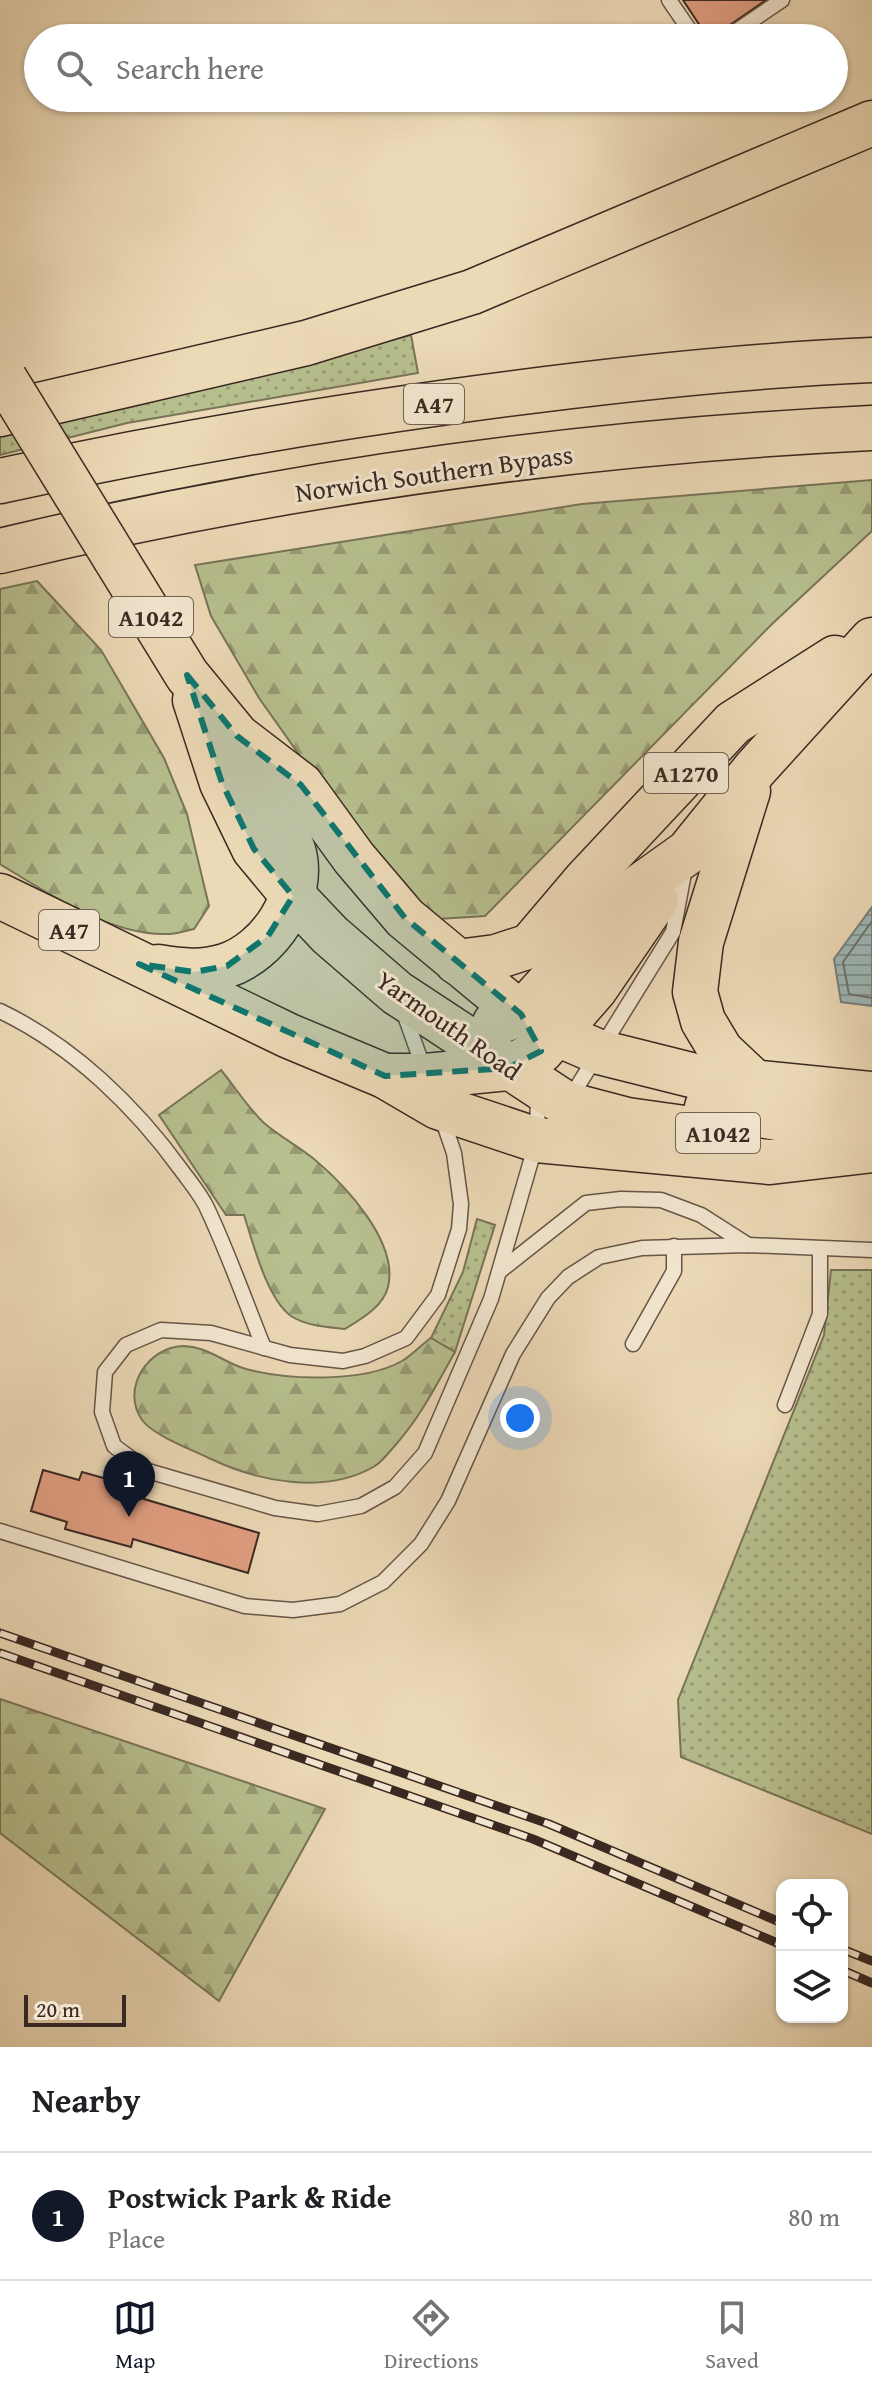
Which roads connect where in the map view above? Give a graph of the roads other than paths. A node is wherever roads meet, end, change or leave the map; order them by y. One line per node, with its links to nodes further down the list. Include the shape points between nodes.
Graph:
1 (669, 0): 3 (lane)
2 (782, 0): 4 (lane)
3 (685, 24)
4 (747, 24)
5 (872, 93): 6 (highway)
6 (848, 106)
7 (836, 112): 9 (highway)
8 (872, 123): 9 (highway)
9 (620, 230): 12 (highway, via 472,292 306,343)
10 (872, 360): 14 (highway, A47, via 508,393 269,428)
11 (0, 371): 17 (highway, Yarmouth Road / A1042, bridge)
12 (0, 414)
13 (872, 428): 15 (highway, Norwich Southern Bypass, via 760,433 493,462 252,498)
14 (0, 481)
15 (0, 551)
16 (872, 638): 19 (highway, A1270); 23 (highway, A1270, via 733,723)
17 (187, 675): 18 (highway, Yarmouth Road / A1042); 22 (highway, Yarmouth Road / A1042, via 222,783 254,849)
18 (237, 736): 22 (highway, via 293,850); 25 (highway, Yarmouth Road / A1042, via 301,785 389,901)
19 (755, 769): 20 (highway, A1270); 29 (highway, via 701,942 695,992 703,1021 721,1051)
20 (688, 852): 28 (highway, via 628,895); 28 (lane, via 673,932)
21 (0, 896): 24 (highway, A47)
22 (293, 896): 24 (highway, via 268,936 227,966 194,972); 26 (highway, Yarmouth Road / A1042)
23 (530, 946): 25 (highway); 28 (highway)
24 (139, 964): 30 (highway, via 289,1036)
25 (469, 972): 28 (highway, Yarmouth Road / A1042)
26 (397, 993): 28 (highway, Yarmouth Road / A1042, via 445,1024); 30 (lane)
27 (0, 1011): 40 (lane, via 62,1048 151,1129 205,1204)
28 (539, 1054): 29 (highway, Yarmouth Road / A1042); 30 (highway); 32 (lane); 32 (lane); 33 (highway, Yarmouth Road / A1042, via 627,1120 762,1140)
29 (757, 1085): 31 (highway, Yarmouth Road / A1042)
30 (416, 1086): 32 (highway); 40 (lane, via 454,1153 461,1204 459,1229 438,1295 406,1338 365,1356 313,1360)
31 (872, 1094)
32 (537, 1140): 33 (highway, via 770,1162); 38 (lane)
33 (872, 1144)
34 (748, 1245): 35 (lane); 36 (lane); 38 (lane, via 701,1215 661,1200 621,1199 586,1203)
35 (674, 1246): 39 (lane, via 674,1271); 42 (lane, via 599,1257 548,1298 513,1354 448,1501 421,1544 383,1582 340,1604 293,1610 245,1606)
36 (820, 1249): 37 (lane); 41 (lane, via 820,1314)
37 (872, 1250)
38 (500, 1271): 40 (lane, via 425,1453 395,1487 361,1506 318,1514 275,1508 148,1471 114,1446 102,1412 105,1372 126,1345 161,1330 211,1333)
39 (633, 1344)
40 (264, 1348)
41 (785, 1405)
42 (0, 1531)

